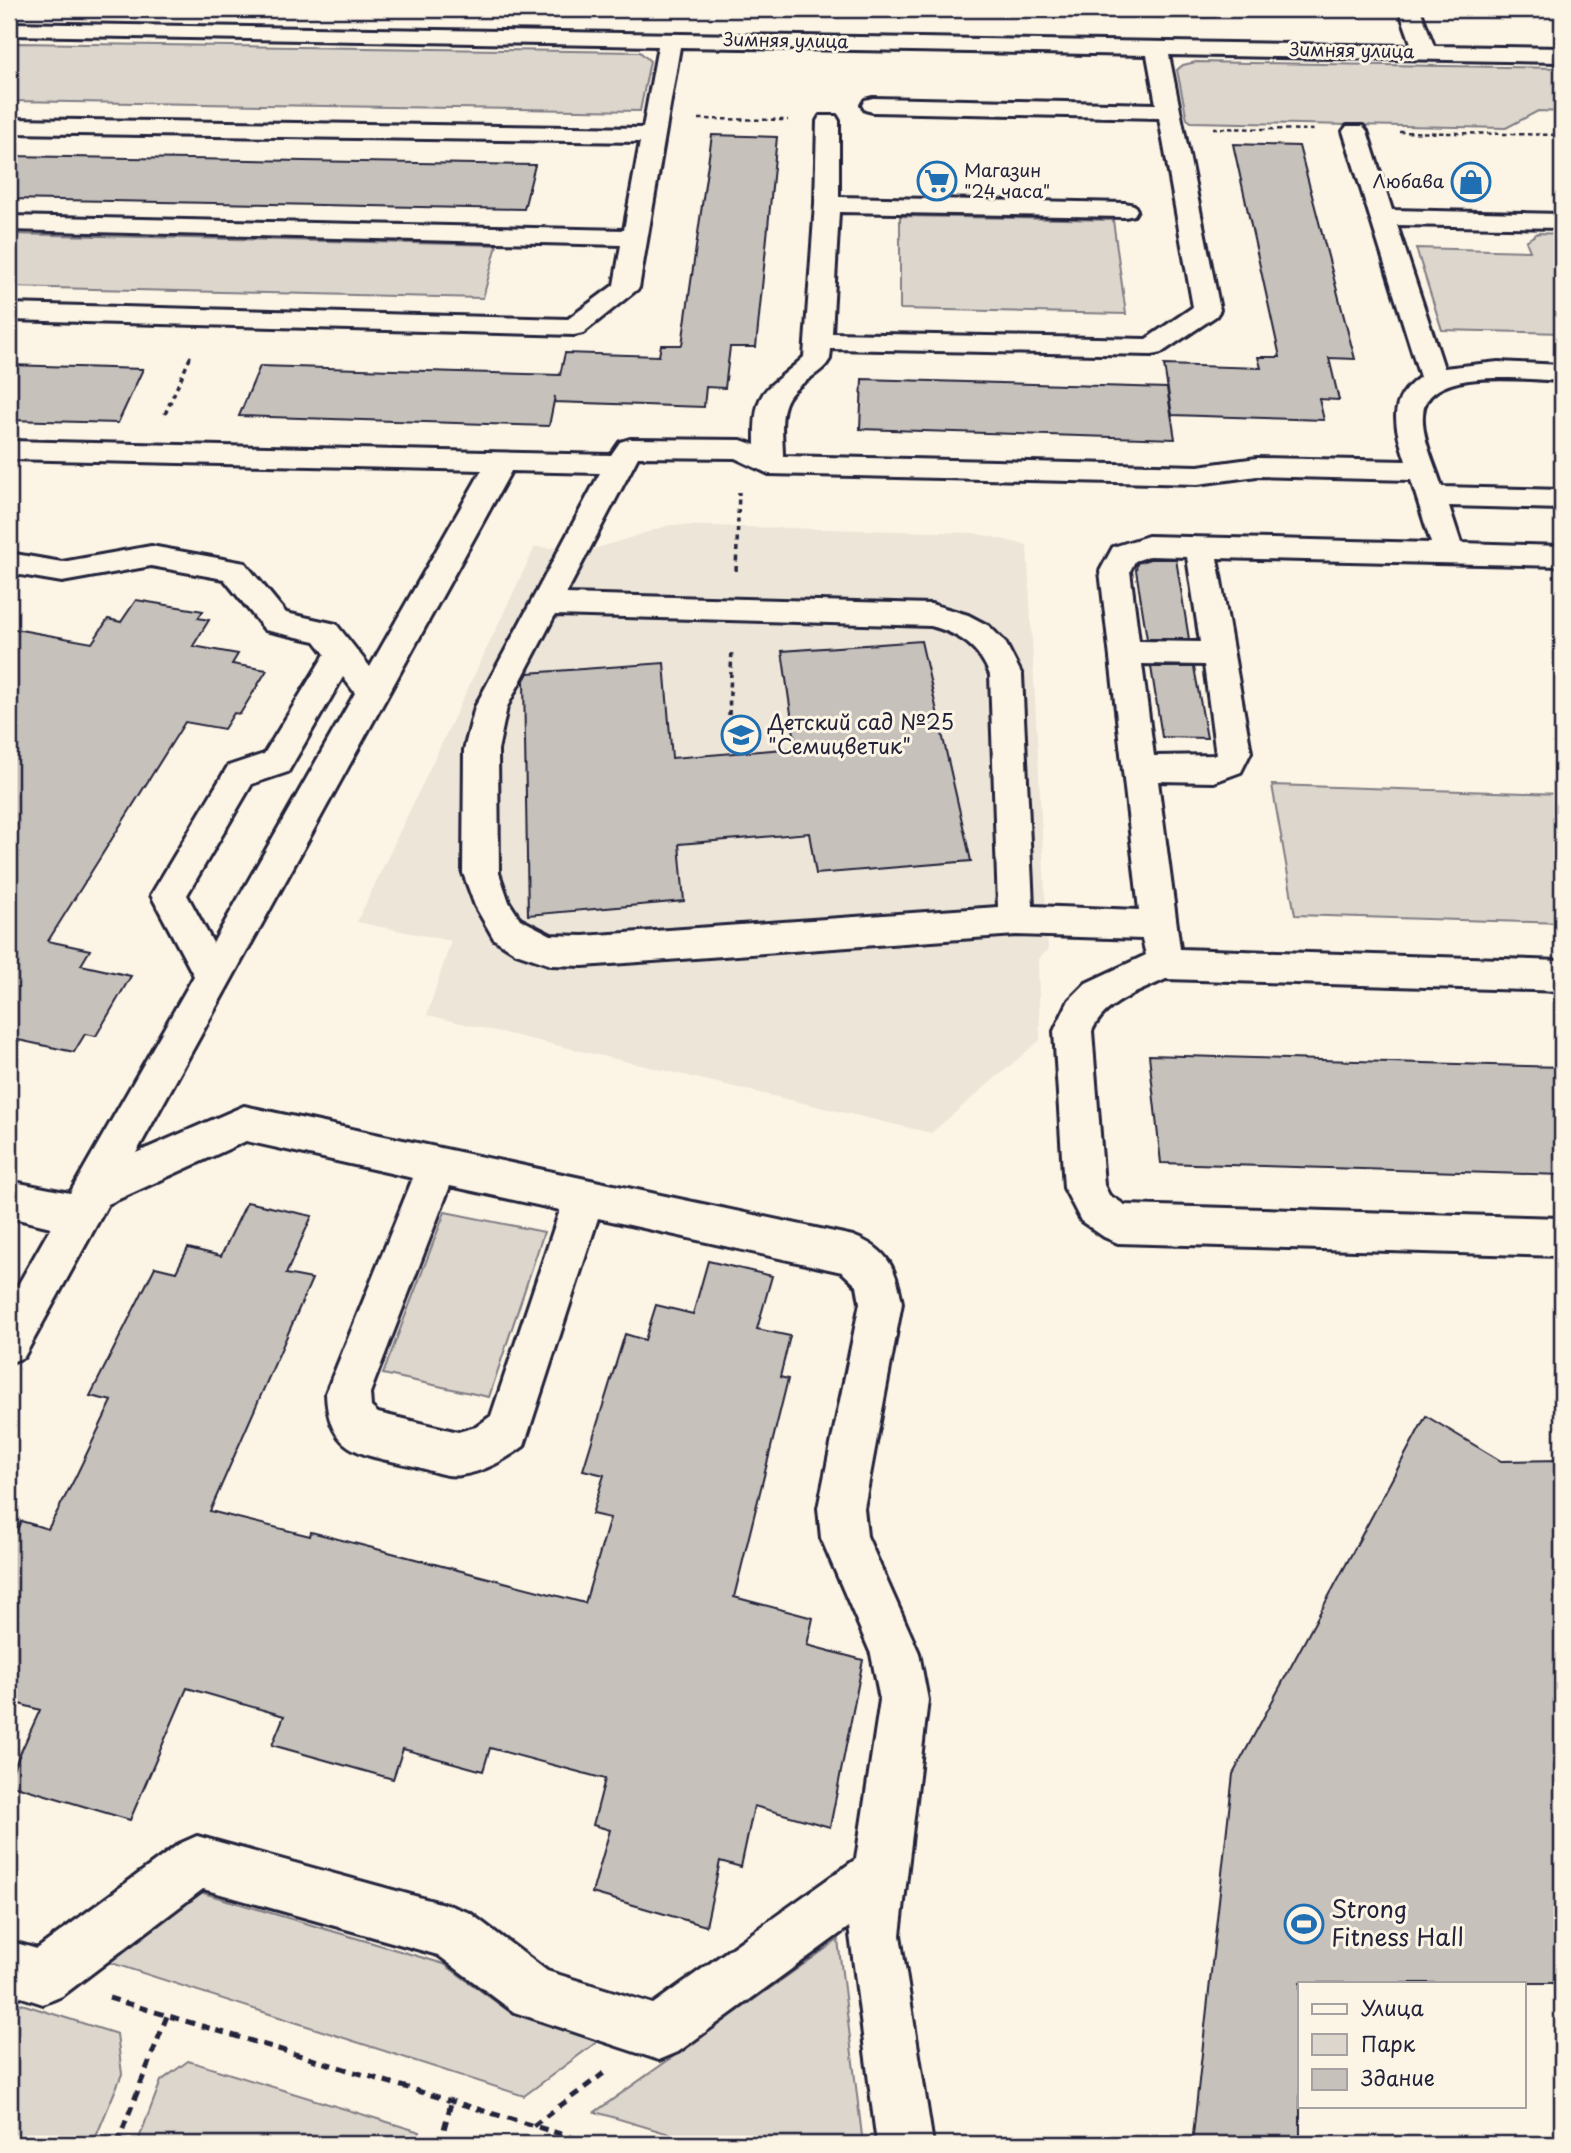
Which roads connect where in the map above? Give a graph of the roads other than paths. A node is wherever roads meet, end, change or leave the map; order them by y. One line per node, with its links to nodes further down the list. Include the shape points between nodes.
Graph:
1 (170, 9): 4 (street)
2 (1410, 9): 7 (street)
3 (9, 29): 4 (street, Зимняя улица)
4 (159, 31): 5 (street, Зимняя улица)
5 (670, 39): 6 (street, Зимняя улица); 14 (street)
6 (1157, 48): 7 (street, Зимняя улица); 10 (street)
7 (1425, 52): 8 (street, Зимняя улица)
8 (1562, 55)
9 (873, 105): 10 (street)
10 (1169, 111): 22 (street, via 1206,310 1152,347)
11 (828, 121): 15 (street)
12 (9, 126): 14 (street)
13 (1355, 131): 17 (street)
14 (655, 135): 20 (street)
15 (827, 204): 16 (street); 22 (street)
16 (1125, 210)
17 (1381, 218): 18 (street); 24 (street)
18 (1562, 222)
19 (9, 223): 20 (street)
20 (635, 237): 21 (street, via 626,288 574,327)
21 (9, 312)
22 (820, 341): 28 (street, via 817,359 807,372 780,388 771,404)
23 (1562, 373): 24 (street, via 1476,371)
24 (1434, 379): 29 (street, via 1414,394 1409,411)
25 (9, 450): 26 (street)
26 (500, 462): 27 (street); 37 (street)
27 (619, 464): 28 (street, via 630,448 644,448 741,449); 35 (street)
28 (769, 465): 29 (street, via 1198,475 1257,467)
29 (1427, 484): 30 (street); 32 (street)
30 (1562, 499)
31 (1199, 547): 32 (street); 38 (street, via 1148,546 1124,554 1115,571); 39 (street)
32 (1449, 554): 33 (street)
33 (1562, 556)
34 (9, 563): 36 (street, via 62,572 151,556 234,570 276,622)
35 (545, 604): 42 (street, via 931,615 972,628 989,642 1006,675); 42 (street, via 491,707 481,750 481,873 507,929 528,943 551,950 583,951)
36 (333, 642): 37 (street); 40 (street); 46 (street, via 276,763 240,775 169,895)
37 (398, 645): 40 (street)
38 (1125, 652): 39 (street); 41 (street)
39 (1217, 654): 41 (street, via 1234,752 1229,764 1214,769)
40 (372, 692): 46 (street)
41 (1139, 768): 43 (street)
42 (1016, 920): 43 (street)
43 (1159, 925): 44 (street)
44 (1163, 964): 45 (street); 51 (street, via 1099,994 1082,1011 1073,1031 1084,1188 1095,1208 1118,1224)
45 (1562, 976)
46 (213, 977): 50 (street)
47 (438, 1165): 48 (street); 48 (street, via 348,1394 349,1417 367,1433 458,1454 487,1446 508,1430); 50 (street, via 244,1123)
48 (585, 1197): 53 (street, via 853,1255 877,1277 881,1303 841,1508 844,1538 895,1653 904,1700)
49 (9, 1199): 50 (street)
50 (87, 1202): 52 (street)
51 (1562, 1237)
52 (9, 1342)
53 (880, 1873): 54 (street, via 659,2033 533,1993 452,1932 197,1862 43,1977); 55 (street, via 874,1935)
54 (9, 1967)
55 (905, 2144)

